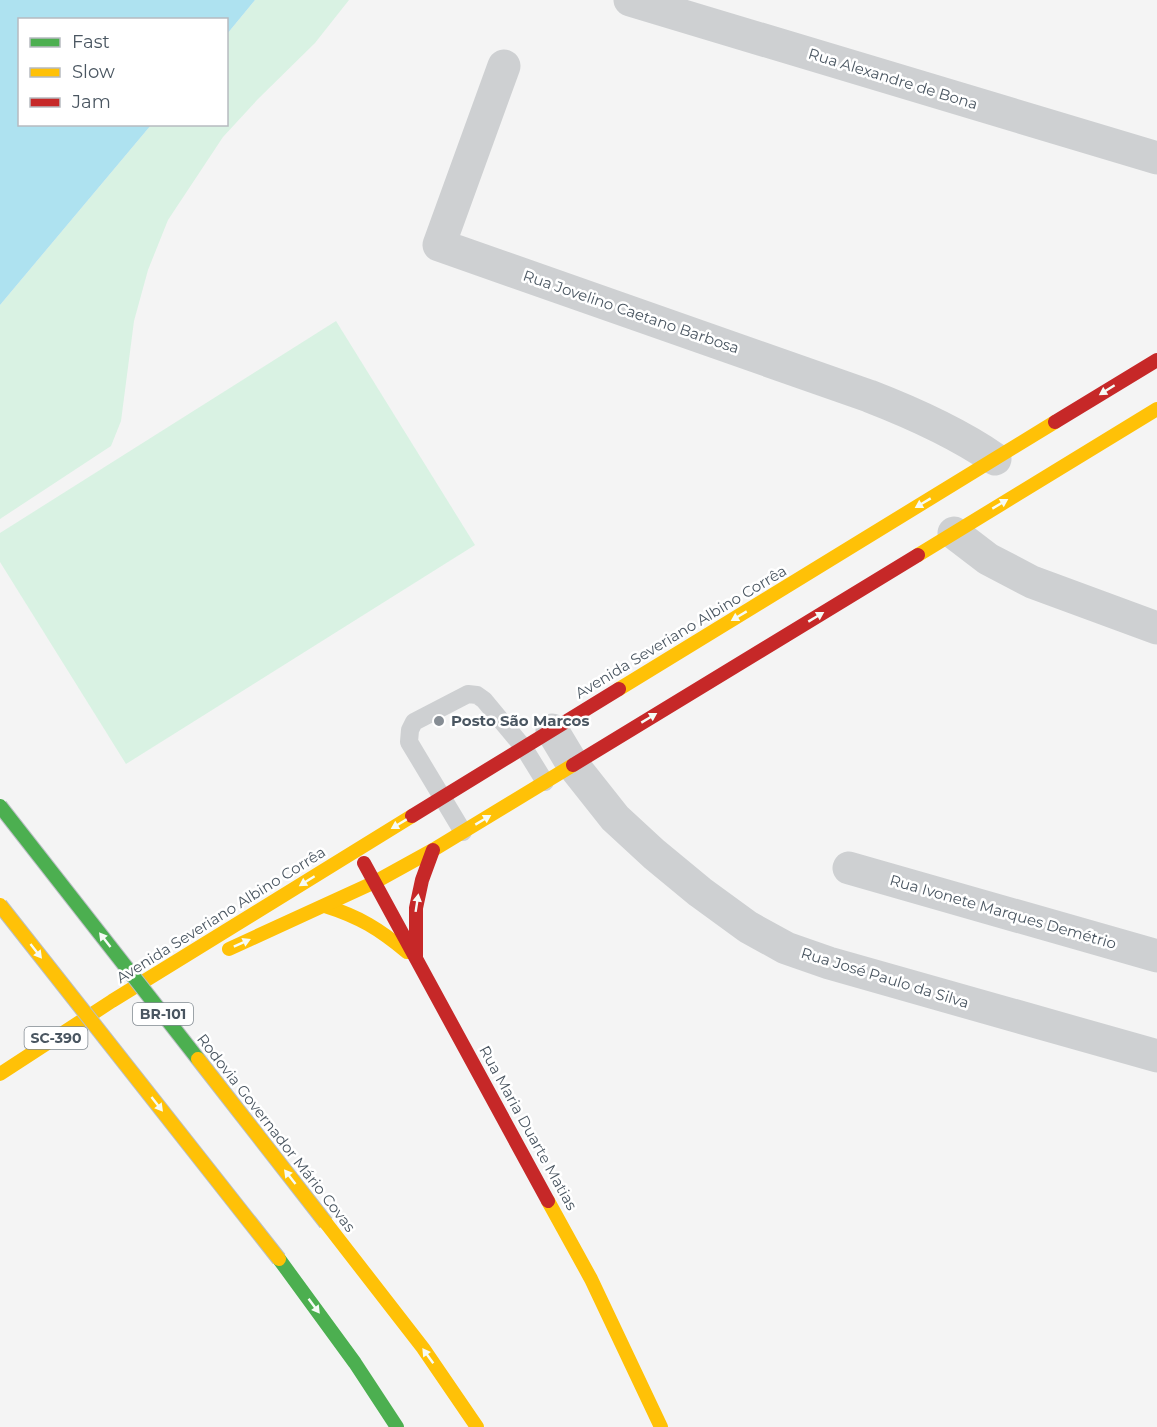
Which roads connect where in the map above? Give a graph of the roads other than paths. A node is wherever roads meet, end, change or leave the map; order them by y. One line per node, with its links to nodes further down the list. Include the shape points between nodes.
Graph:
1 (630, 0): 3 (street, Rua Alexandre de Bona)
2 (504, 66): 6 (street, Rua Jovelino Caetano Barbosa, via 439,245 908,411 977,447)
3 (1157, 158)
4 (1157, 360): 6 (main road, Avenida Severiano Albino Corrêa, one-way to 6)
5 (1157, 409): 7 (main road, Avenida Severiano Albino Corrêa, one-way to 5)
6 (988, 473): 9 (main road, Avenida Severiano Albino Corrêa, one-way to 9)
7 (962, 519): 8 (street, via 988,559 1032,582); 11 (main road, Avenida Severiano Albino Corrêa, one-way to 7)
8 (1157, 628)
9 (552, 730): 10 (main road, Avenida Severiano Albino Corrêa); 11 (street, Rua José Paulo da Silva)
10 (525, 748): 12 (lane); 13 (main road, Avenida Severiano Albino Corrêa); 13 (lane, via 477,695 468,694 414,722 409,742)
11 (573, 765): 12 (main road, Avenida Severiano Albino Corrêa); 25 (street, Rua José Paulo da Silva, via 615,818 654,854 748,927 786,948)
12 (545, 782): 15 (main road, Avenida Severiano Albino Corrêa, one-way to 12)
13 (441, 798): 15 (lane); 16 (main road, Avenida Severiano Albino Corrêa, one-way to 16)
14 (0, 806): 28 (main road, Rodovia Governador Mário Covas / BR-101, one-way to 14, bridge, via 420,1345)
15 (463, 832): 17 (main road, Avenida Severiano Albino Corrêa)
16 (356, 850): 19 (main road, Rua Maria Duarte Matias); 24 (main road, Avenida Severiano Albino Corrêa, one-way to 24)
17 (433, 850): 19 (main road, Avenida Severiano Albino Corrêa); 23 (main road, one-way to 17, via 416,908)
18 (849, 868): 22 (street, Rua Ivonete Marques Demétrio)
19 (375, 882): 21 (main road, Avenida Severiano Albino Corrêa); 23 (main road, Rua Maria Duarte Matias)
20 (0, 905): 27 (main road, one-way to 27, bridge, via 279,1259)
21 (325, 906): 23 (main road, via 378,928); 24 (main road, Avenida Severiano Albino Corrêa, one-way to 21)
22 (1157, 956)
23 (416, 959): 29 (main road, Rua Maria Duarte Matias, via 591,1279)
24 (112, 1001): 26 (main road, SC-390)
25 (1157, 1056)
26 (0, 1074)
27 (397, 1427)
28 (477, 1427)
29 (661, 1427)

